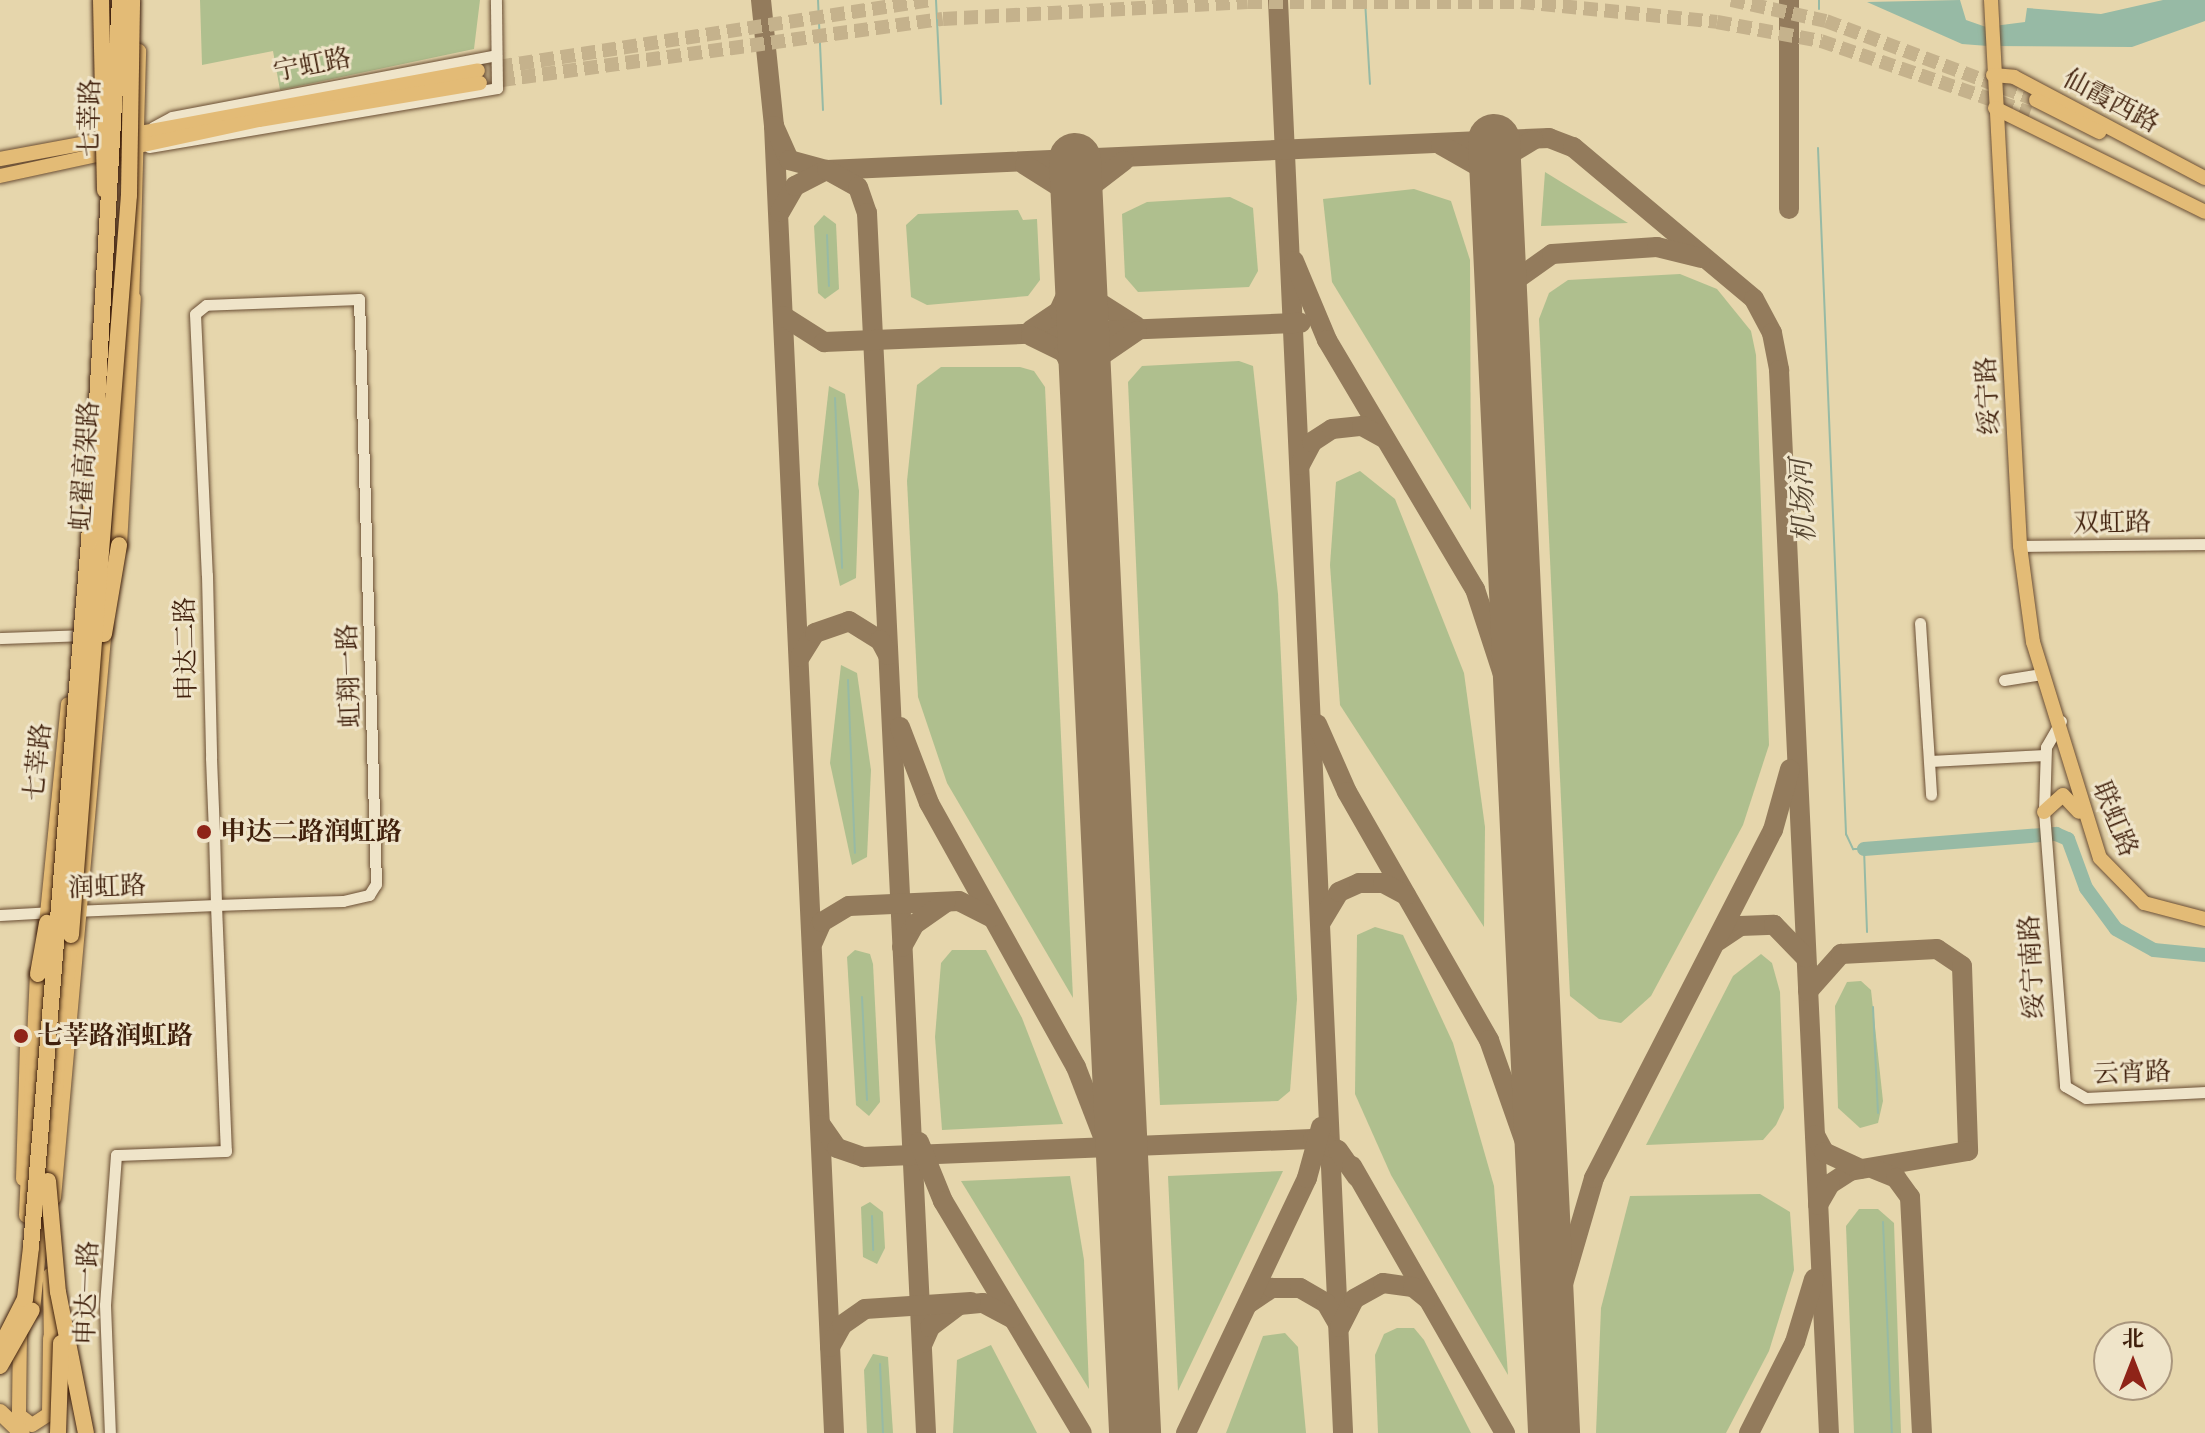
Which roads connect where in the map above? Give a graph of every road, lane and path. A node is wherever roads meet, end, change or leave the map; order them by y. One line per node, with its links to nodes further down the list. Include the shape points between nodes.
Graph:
1 (99, 0): 13 (main road); 20 (highway, bridge)
2 (114, 0): 14 (main road, 七莘路)
3 (120, 0): 20 (highway, 虹翟高架路, bridge)
4 (135, 0): 12 (main road, 七莘路); 31 (highway, 虹翟高架路, bridge, via 129,195)
5 (496, 0): 7 (street)
6 (1992, 0): 8 (main road, 绥宁路)
7 (496, 55): 11 (street, 宁虹路, via 497,88); 12 (street, 宁虹路, via 172,117)
8 (1996, 64): 9 (main road, 绥宁路); 17 (main road, 仙霞西路)
9 (1999, 110): 19 (main road, 仙霞西路); 24 (main road, 绥宁路)
10 (259, 120): 11 (main road); 12 (main road, 宁虹路); 12 (main road, 宁虹路, via 479,76)
11 (314, 122): 12 (street, 宁虹路)
12 (141, 140): 14 (main road, 宁虹路); 21 (main road, 七莘路)
13 (100, 143): 14 (main road, 宁虹路); 15 (main road, 宁虹路)
14 (115, 147): 16 (main road, 宁虹路); 26 (main road, 七莘路)
15 (0, 159)
16 (0, 176)
17 (2204, 180): 18 (main road, via 2033,106)
18 (2205, 202)
19 (2205, 212)
20 (107, 284): 37 (highway, 虹翟高架路, bridge)
21 (133, 298): 27 (main road, 七莘路); 31 (highway, bridge, via 119,545)
22 (359, 299): 39 (street, 虹翔一路, via 376,884 360,899); 39 (street, 申达二路, via 206,305 195,314)
23 (2205, 544): 24 (street, 双虹路)
24 (2024, 546): 29 (main road, 绥宁路); 32 (main road, 绥宁路)
25 (1920, 623): 34 (street)
26 (75, 635): 27 (street); 28 (street); 42 (main road, 七莘路)
27 (105, 635): 40 (main road, 七莘路)
28 (0, 638)
29 (2042, 674): 30 (street); 32 (main road, 绥宁路)
30 (2004, 680)
31 (91, 690): 48 (highway, 虹翟高架路, bridge)
32 (2060, 722): 33 (street); 38 (main road, 联虹路); 41 (main road, 联虹路, via 2099,836 2117,869 2148,896)
33 (2045, 755): 34 (street); 36 (street, 绥宁南路)
34 (1930, 761): 35 (street)
35 (1931, 795)
36 (2044, 812): 38 (main road, via 2054,797 2070,798); 45 (street, 绥宁南路)
37 (62, 835): 49 (highway, bridge, via 38,974); 54 (highway, bridge, via 26,1286)
38 (2092, 839): 44 (main road, 联虹路, via 2111,875 2144,903)
39 (216, 905): 40 (street, 润虹路); 47 (street, 申达二路, via 226,1151)
40 (82, 910): 42 (street, 润虹路); 53 (main road, 七莘路, via 52,1229)
41 (2205, 910)
42 (46, 912): 43 (street, 润虹路); 49 (main road, 七莘路, via 33,970 20,1143)
43 (0, 915)
44 (2205, 919)
45 (2065, 1086): 46 (street, 云宵路, via 2086,1098)
46 (2205, 1092)
47 (116, 1155): 63 (street, 申达一路, via 105,1305)
48 (48, 1181): 51 (highway, bridge); 55 (highway, bridge, via 32,1310)
49 (27, 1215): 50 (main road, 七莘路)
50 (22, 1290): 52 (main road); 53 (main road, 七莘路, via 19,1415 32,1425 49,1414)
51 (58, 1292): 60 (highway, bridge); 62 (highway, bridge)
52 (0, 1332)
53 (50, 1338): 61 (main road, 七莘路)
54 (0, 1348)
55 (0, 1366)
56 (0, 1412): 59 (highway)
57 (0, 1425): 58 (highway)
58 (8, 1433)
59 (22, 1433)
60 (58, 1433)
61 (68, 1433)
62 (86, 1433)
63 (110, 1433)

